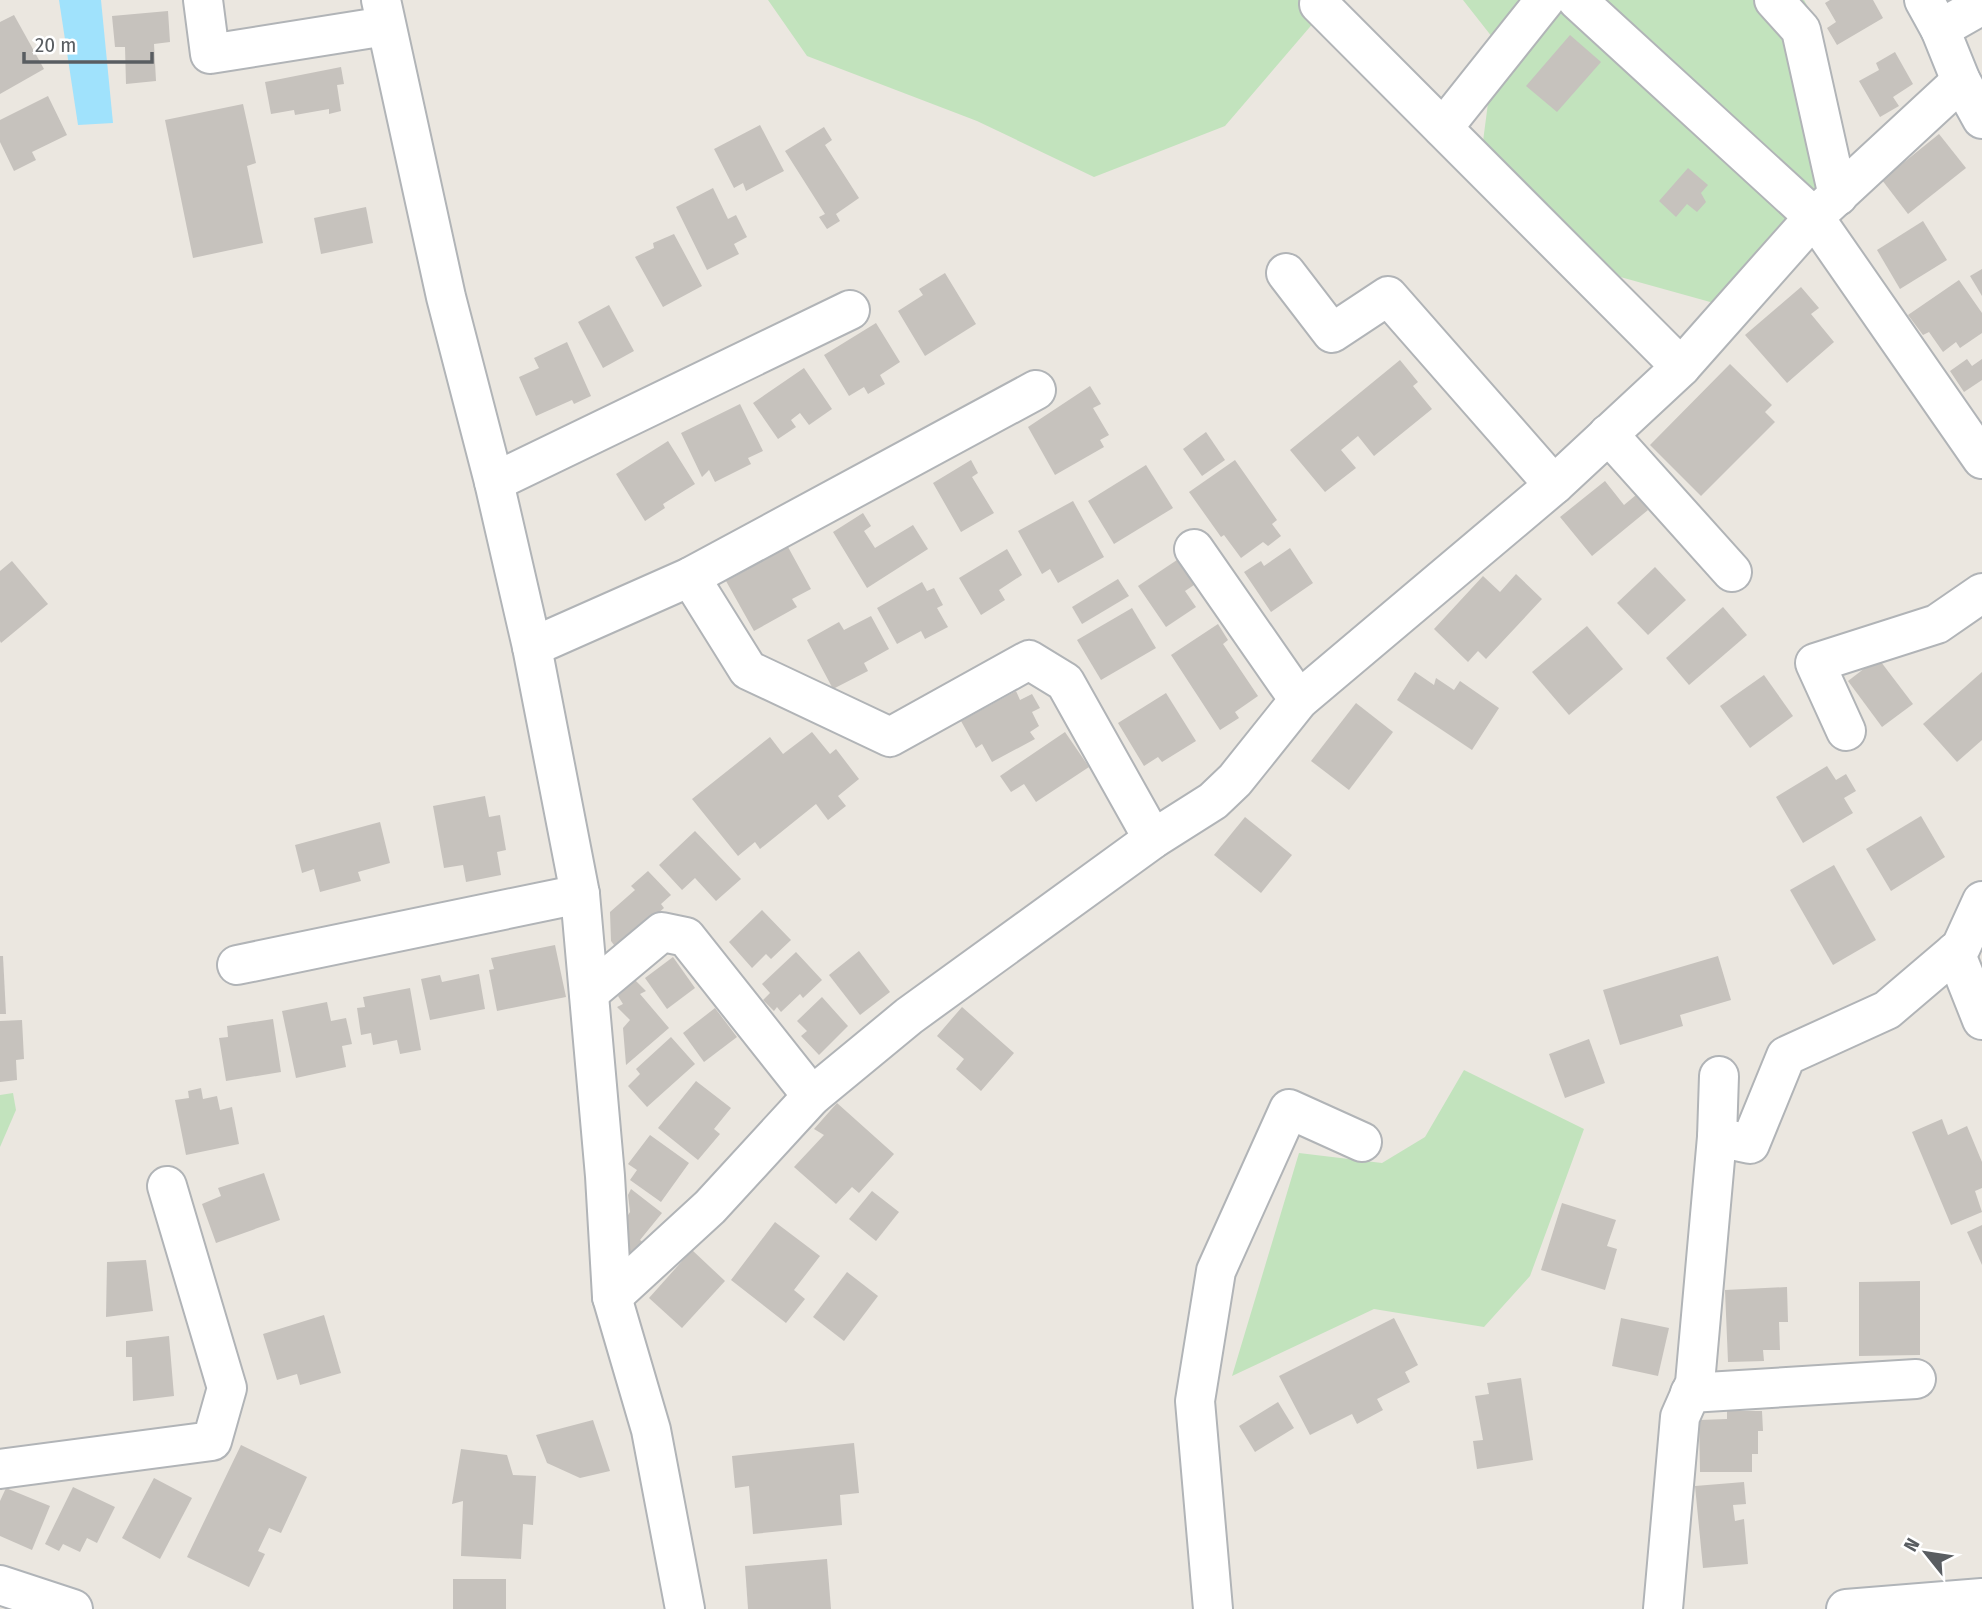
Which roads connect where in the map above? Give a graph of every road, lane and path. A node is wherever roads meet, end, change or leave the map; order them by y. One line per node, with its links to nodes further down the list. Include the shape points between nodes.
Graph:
1 (203, 0): 7 (street, via 209,54)
2 (1322, 0): 11 (street, via 1319,4)
3 (1545, 0): 11 (street)
4 (1577, 0): 12 (street)
5 (1774, 0): 12 (street, via 1801,30)
6 (1982, 5): 8 (street)
7 (384, 13): 19 (street, via 446,297)
8 (1932, 14): 9 (street)
9 (1961, 81): 10 (street); 12 (street)
10 (1982, 119)
11 (1443, 128): 15 (street)
12 (1826, 206): 15 (street); 18 (street)
13 (1286, 273): 20 (street, via 1332,333 1388,296)
14 (850, 310): 19 (street)
15 (1681, 367): 17 (street)
16 (1036, 390): 23 (street)
17 (1608, 434): 20 (street); 22 (street)
18 (1982, 459)
19 (494, 482): 25 (street)
20 (1554, 485): 26 (street)
21 (1194, 549): 26 (street)
22 (1732, 572)
23 (690, 577): 25 (street); 28 (street, via 748,670 890,737 1029,660 1065,682)
24 (1982, 593): 27 (street, via 1937,625 1815,663)
25 (532, 647): 29 (street)
26 (1299, 699): 28 (street, via 1235,780 1213,801)
27 (1846, 731)
28 (1153, 839): 36 (street, via 909,1016)
29 (580, 894): 32 (street); 33 (street)
30 (1982, 901): 31 (street)
31 (1955, 952): 34 (street); 37 (street, via 1887,1010 1786,1056 1750,1144)
32 (237, 965)
33 (589, 993): 36 (street, via 662,932 686,937); 40 (street)
34 (1982, 1020)
35 (1719, 1076): 37 (street)
36 (813, 1096): 40 (street, via 710,1207)
37 (1717, 1137): 42 (street, via 1695,1383)
38 (1362, 1142): 48 (street, via 1289,1109 1216,1271 1195,1401)
39 (167, 1186): 43 (street, via 227,1388 212,1441)
40 (611, 1297): 47 (street, via 651,1430)
41 (1916, 1379): 42 (street)
42 (1690, 1393): 49 (street, via 1680,1417)
43 (0, 1469)
44 (0, 1585): 46 (street)
45 (1982, 1598): 50 (street)
46 (73, 1609)
47 (685, 1609)
48 (1213, 1609)
49 (1663, 1609)
50 (1846, 1609)

